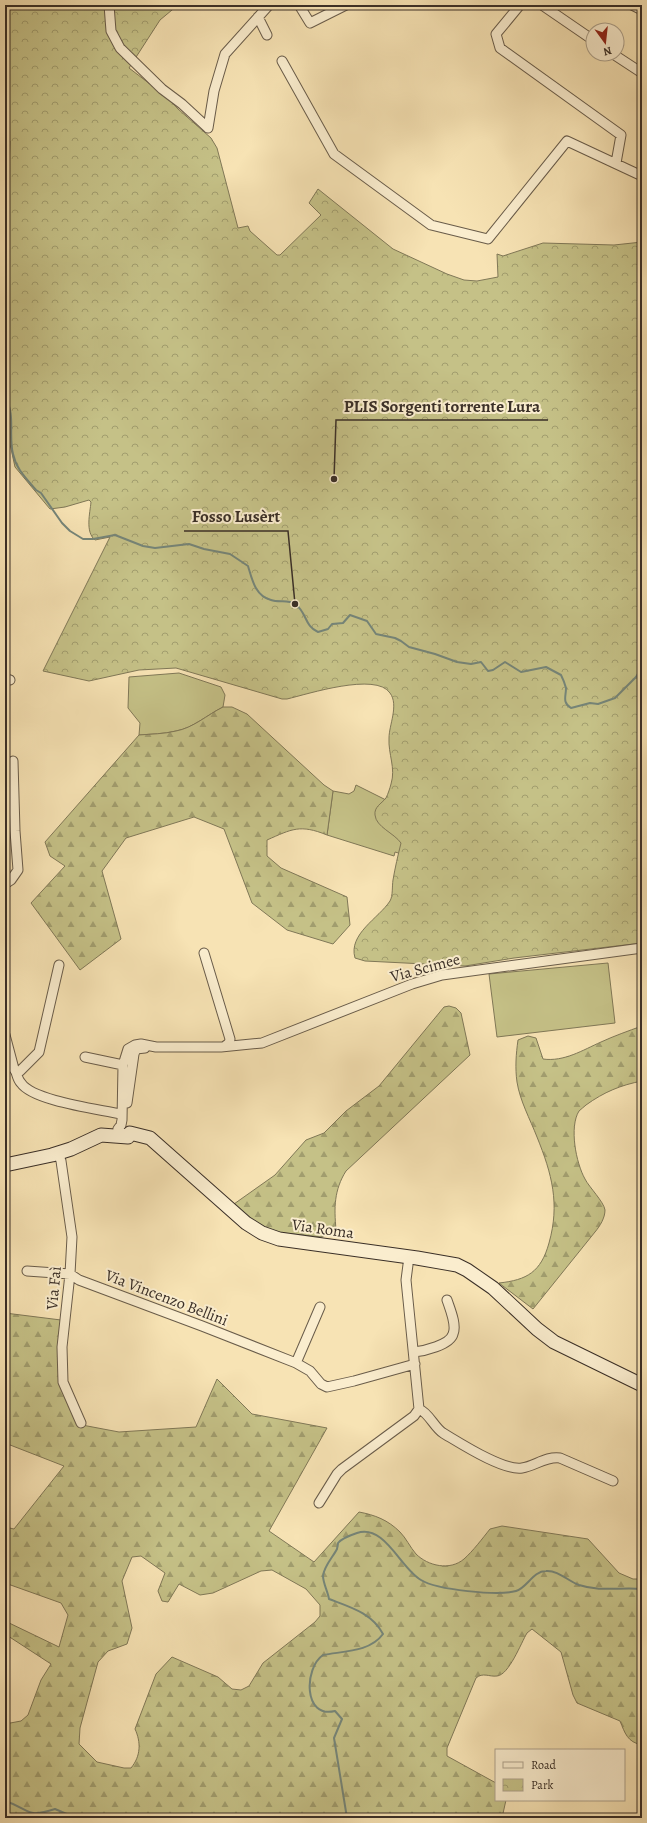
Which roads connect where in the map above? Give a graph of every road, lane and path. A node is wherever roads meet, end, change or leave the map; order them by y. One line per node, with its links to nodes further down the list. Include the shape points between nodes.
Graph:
1 (109, 5): 9 (street, via 111,30 120,48 162,89 208,128 214,90 225,54)
2 (269, 5): 9 (street)
3 (299, 5): 4 (street, via 310,23)
4 (346, 5)
5 (520, 5): 15 (street, via 496,34 500,48 621,135)
6 (542, 5): 11 (street)
7 (632, 5): 8 (street)
8 (642, 10)
9 (258, 17): 10 (street)
10 (267, 35)
11 (585, 35)
12 (282, 61): 15 (street, via 334,154 431,224 488,239 567,141)
13 (625, 62): 14 (street)
14 (642, 74)
15 (616, 163): 16 (street)
16 (642, 176)
17 (13, 761): 18 (street)
18 (9, 786): 19 (street, via 18,870)
19 (5, 884)
20 (642, 948): 24 (street, Via Scimee, via 442,975 412,984 262,1043)
21 (204, 953): 24 (street, via 230,1039)
22 (59, 965): 28 (street, via 39,1052)
23 (5, 1035): 28 (street)
24 (225, 1046): 25 (street, Via Scimee)
25 (132, 1050): 27 (street, via 126,1054); 30 (street, via 125,1114 122,1120)
26 (85, 1057): 27 (street)
27 (123, 1065): 29 (street)
28 (16, 1072): 29 (street, via 20,1083 44,1098)
29 (120, 1114): 30 (street, via 121,1125 118,1128)
30 (128, 1137): 31 (street, Via Roma, via 101,1135); 33 (street, Via Roma, via 130,1133 150,1138 246,1223 262,1233 286,1240)
31 (58, 1153): 32 (street, Via Roma); 35 (street, Via Faì, via 72,1237)
32 (5, 1166)
33 (409, 1257): 38 (street, via 406,1280); 41 (street, Via Roma, via 447,1263 468,1270 493,1288 554,1342)
34 (26, 1271): 35 (street, Via Vincenzo Bellini)
35 (70, 1274): 40 (street, Via Vincenzo Bellini, via 79,1280); 43 (street, Via Faì, via 62,1347 63,1382)
36 (447, 1300): 38 (street, via 453,1321 453,1334 450,1339)
37 (320, 1307): 40 (street)
38 (414, 1352): 39 (street)
39 (415, 1364): 40 (street, Via Vincenzo Bellini, via 327,1387 310,1371); 42 (street)
40 (299, 1365)
41 (642, 1385)
42 (419, 1409): 44 (street, via 443,1434 504,1466 520,1468 554,1457); 45 (street, via 414,1416 342,1469)
43 (81, 1423)
44 (613, 1482)
45 (319, 1503)

